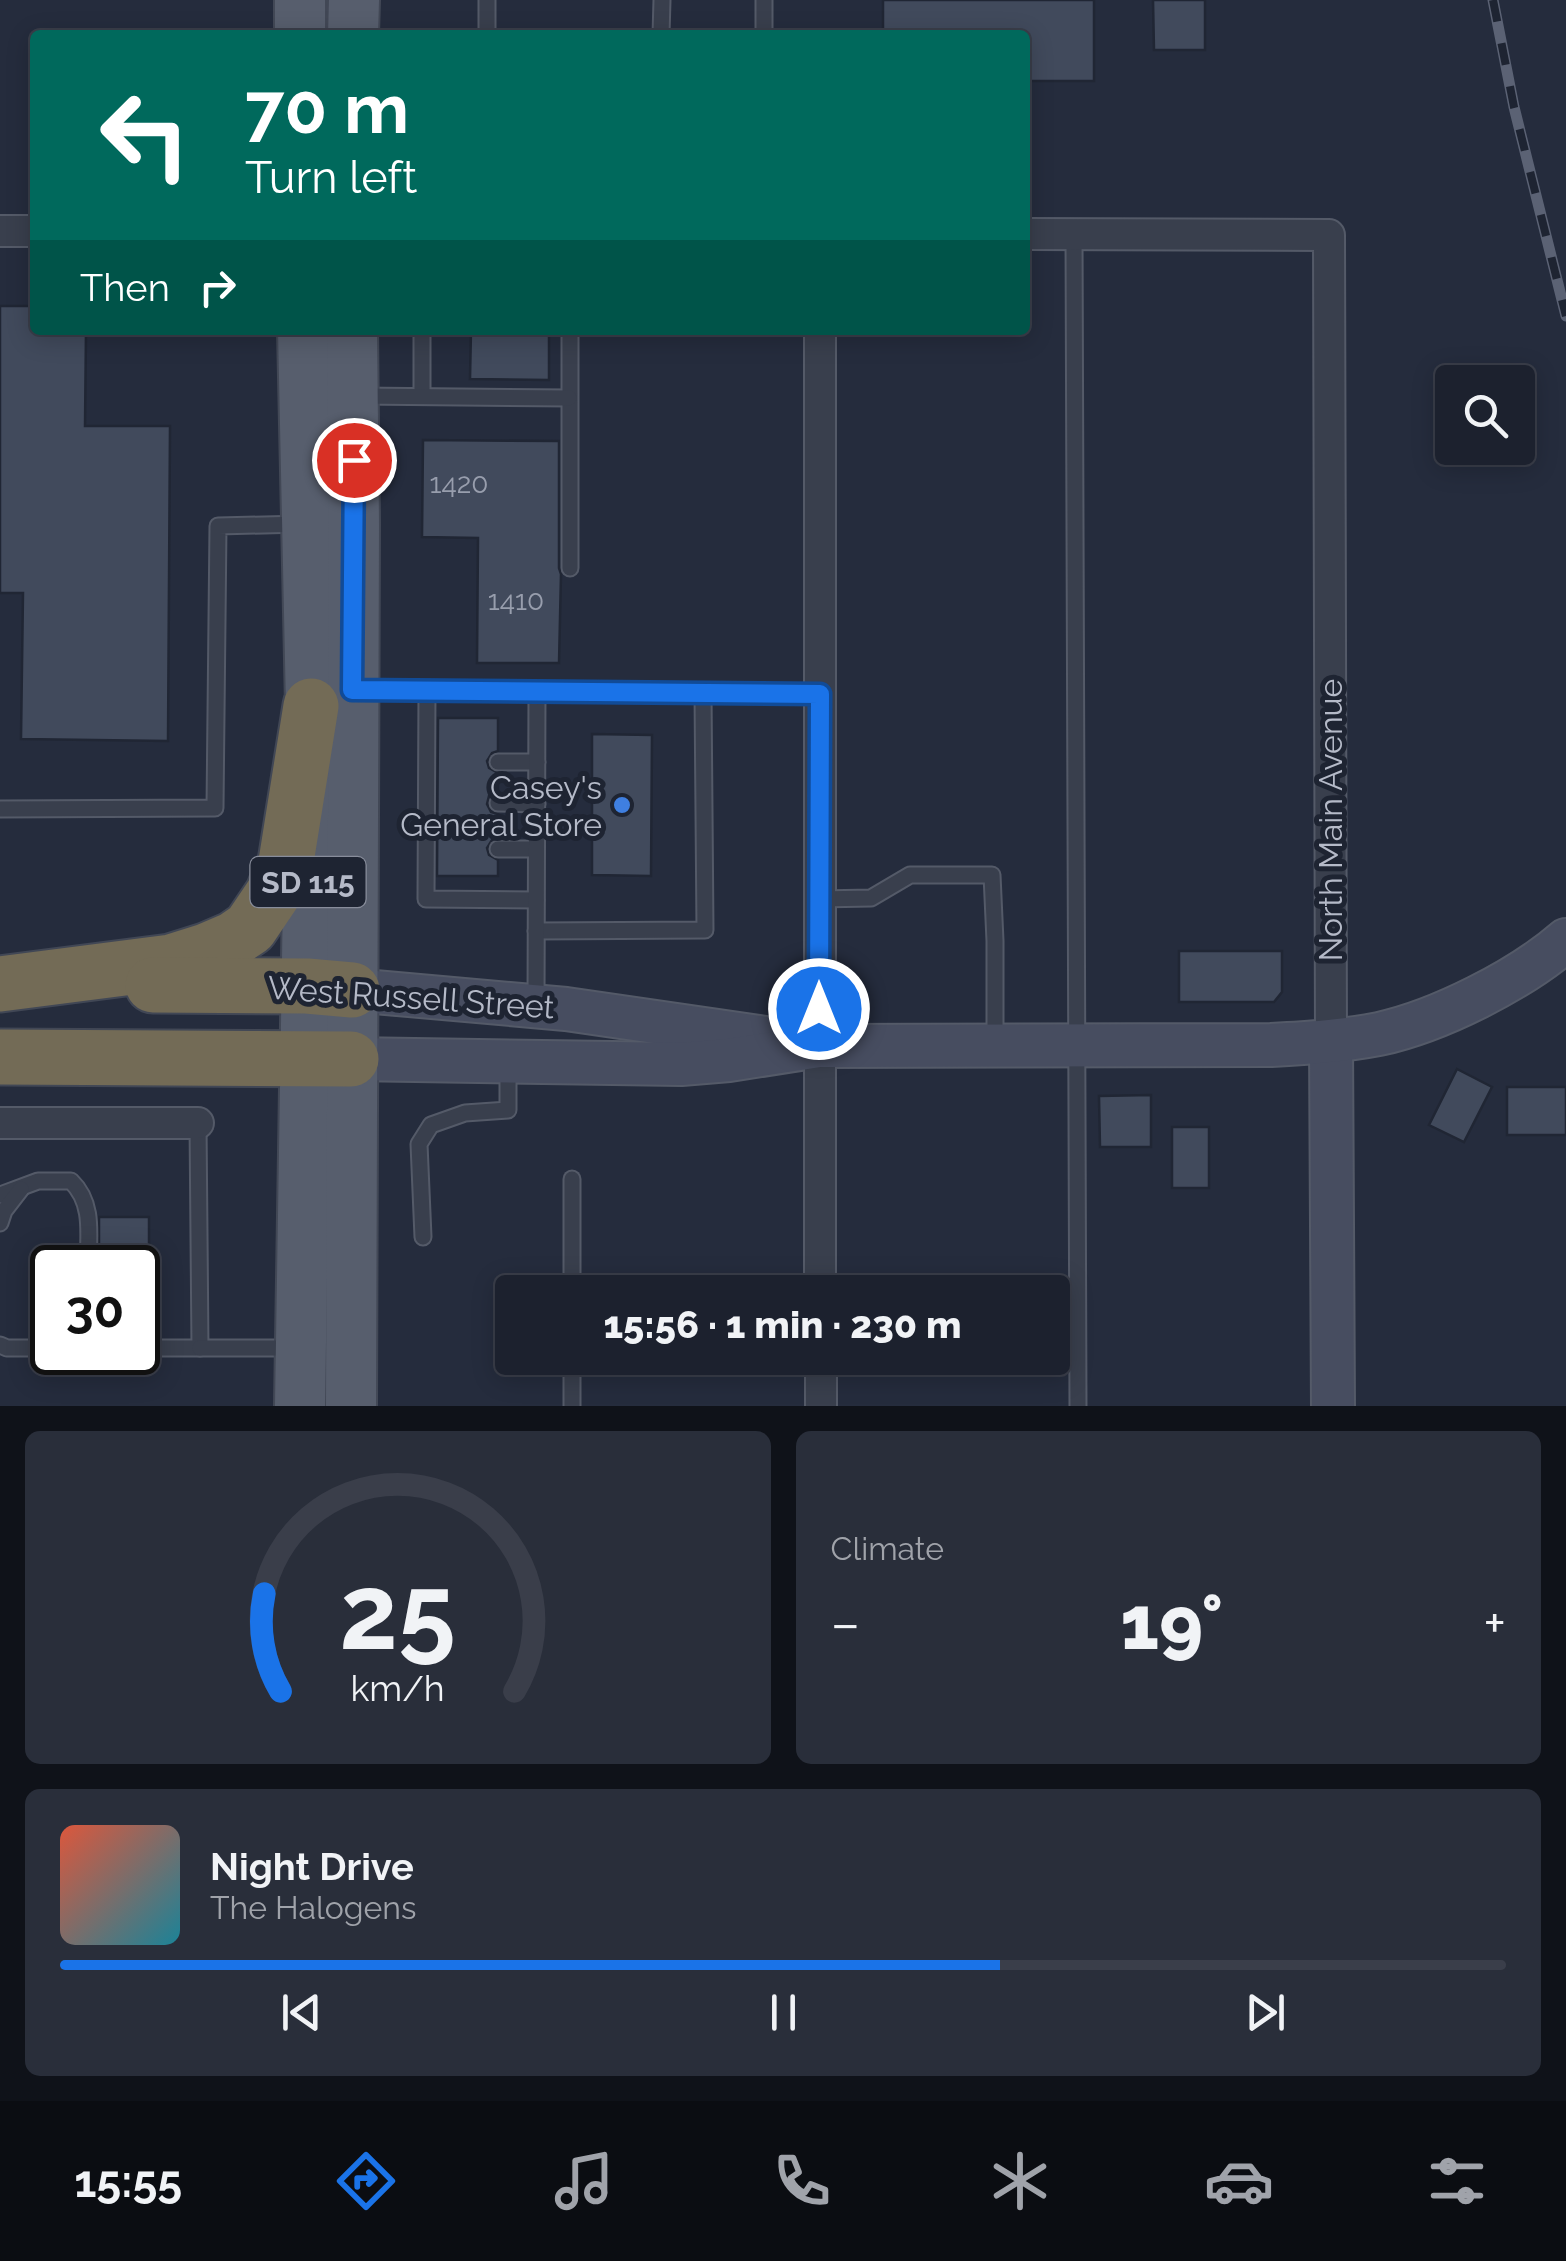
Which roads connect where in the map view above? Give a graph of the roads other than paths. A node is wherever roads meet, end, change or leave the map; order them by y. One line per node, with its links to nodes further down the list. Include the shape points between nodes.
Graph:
1 (300, 0): 6 (main road)
2 (354, 0): 7 (main road)
3 (487, 0): 8 (lane)
4 (662, 0): 9 (lane)
5 (764, 0): 10 (lane)
6 (300, 30)
7 (353, 30)
8 (487, 30)
9 (661, 30)
10 (764, 30)
11 (0, 231): 12 (street)
12 (30, 231)
13 (1030, 234): 14 (street)
14 (1074, 234): 44 (street, North Main Avenue, via 1329,234); 47 (lane)
15 (306, 335): 20 (main road, SD 115)
16 (350, 335): 20 (main road, SD 115)
17 (422, 335): 21 (lane)
18 (570, 335): 22 (lane)
19 (820, 335): 29 (street)
20 (329, 396): 21 (lane); 23 (main road, SD 115)
21 (422, 396): 22 (lane)
22 (569, 398): 24 (lane)
23 (330, 524): 27 (main road, SD 115); 34 (lane, via 218,526 215,808)
24 (570, 568)
25 (427, 692): 26 (lane); 27 (lane); 38 (lane, via 432,762 426,898)
26 (537, 692): 28 (lane); 31 (lane)
27 (327, 693): 41 (highway, via 286,862 250,928 171,962); 42 (main road, SD 115)
28 (703, 693): 29 (lane); 39 (lane, via 704,930)
29 (820, 694): 37 (street)
30 (498, 762): 31 (lane)
31 (537, 762): 33 (lane)
32 (498, 803): 33 (lane)
33 (537, 804): 36 (lane)
34 (0, 810)
35 (498, 849): 36 (lane)
36 (536, 849): 38 (lane)
37 (820, 898): 45 (lane, via 872,898 910,875 992,875); 46 (street)
38 (536, 900): 39 (lane)
39 (536, 930): 43 (lane)
40 (1566, 940): 44 (main road, West Russell Street, via 1432,1017)
41 (0, 986): 42 (highway, West Russell Street)
42 (330, 988): 43 (main road, West Russell Street); 49 (main road, SD 115)
43 (536, 1006): 46 (main road, West Russell Street)
44 (1331, 1042): 47 (main road, West Russell Street); 73 (main road, North Main Avenue)
45 (995, 1045): 46 (main road, West Russell Street); 47 (main road, West Russell Street)
46 (819, 1046): 50 (main road, West Russell Street, via 680,1064); 60 (street)
47 (1078, 1046): 72 (lane)
48 (0, 1057): 49 (highway, West Russell Street)
49 (327, 1059): 50 (main road, West Russell Street); 65 (main road, SD 115)
50 (508, 1061): 57 (lane, via 508,1110 465,1113 431,1125 419,1144)
51 (0, 1123): 52 (street)
52 (198, 1123): 64 (lane)
53 (572, 1179): 59 (lane)
54 (22, 1187): 55 (lane); 56 (lane); 58 (lane, via 71,1181 88,1207)
55 (0, 1195)
56 (0, 1223)
57 (424, 1237)
58 (88, 1245)
59 (572, 1275)
60 (820, 1275)
61 (0, 1346): 62 (lane)
62 (30, 1347)
63 (160, 1348): 64 (lane)
64 (200, 1348): 65 (lane)
65 (325, 1348): 68 (main road, SD 115); 69 (main road, SD 115)
66 (572, 1375): 70 (lane)
67 (821, 1375): 71 (street)
68 (300, 1406)
69 (350, 1406)
70 (572, 1406)
71 (821, 1406)
72 (1078, 1406)
73 (1332, 1406)

